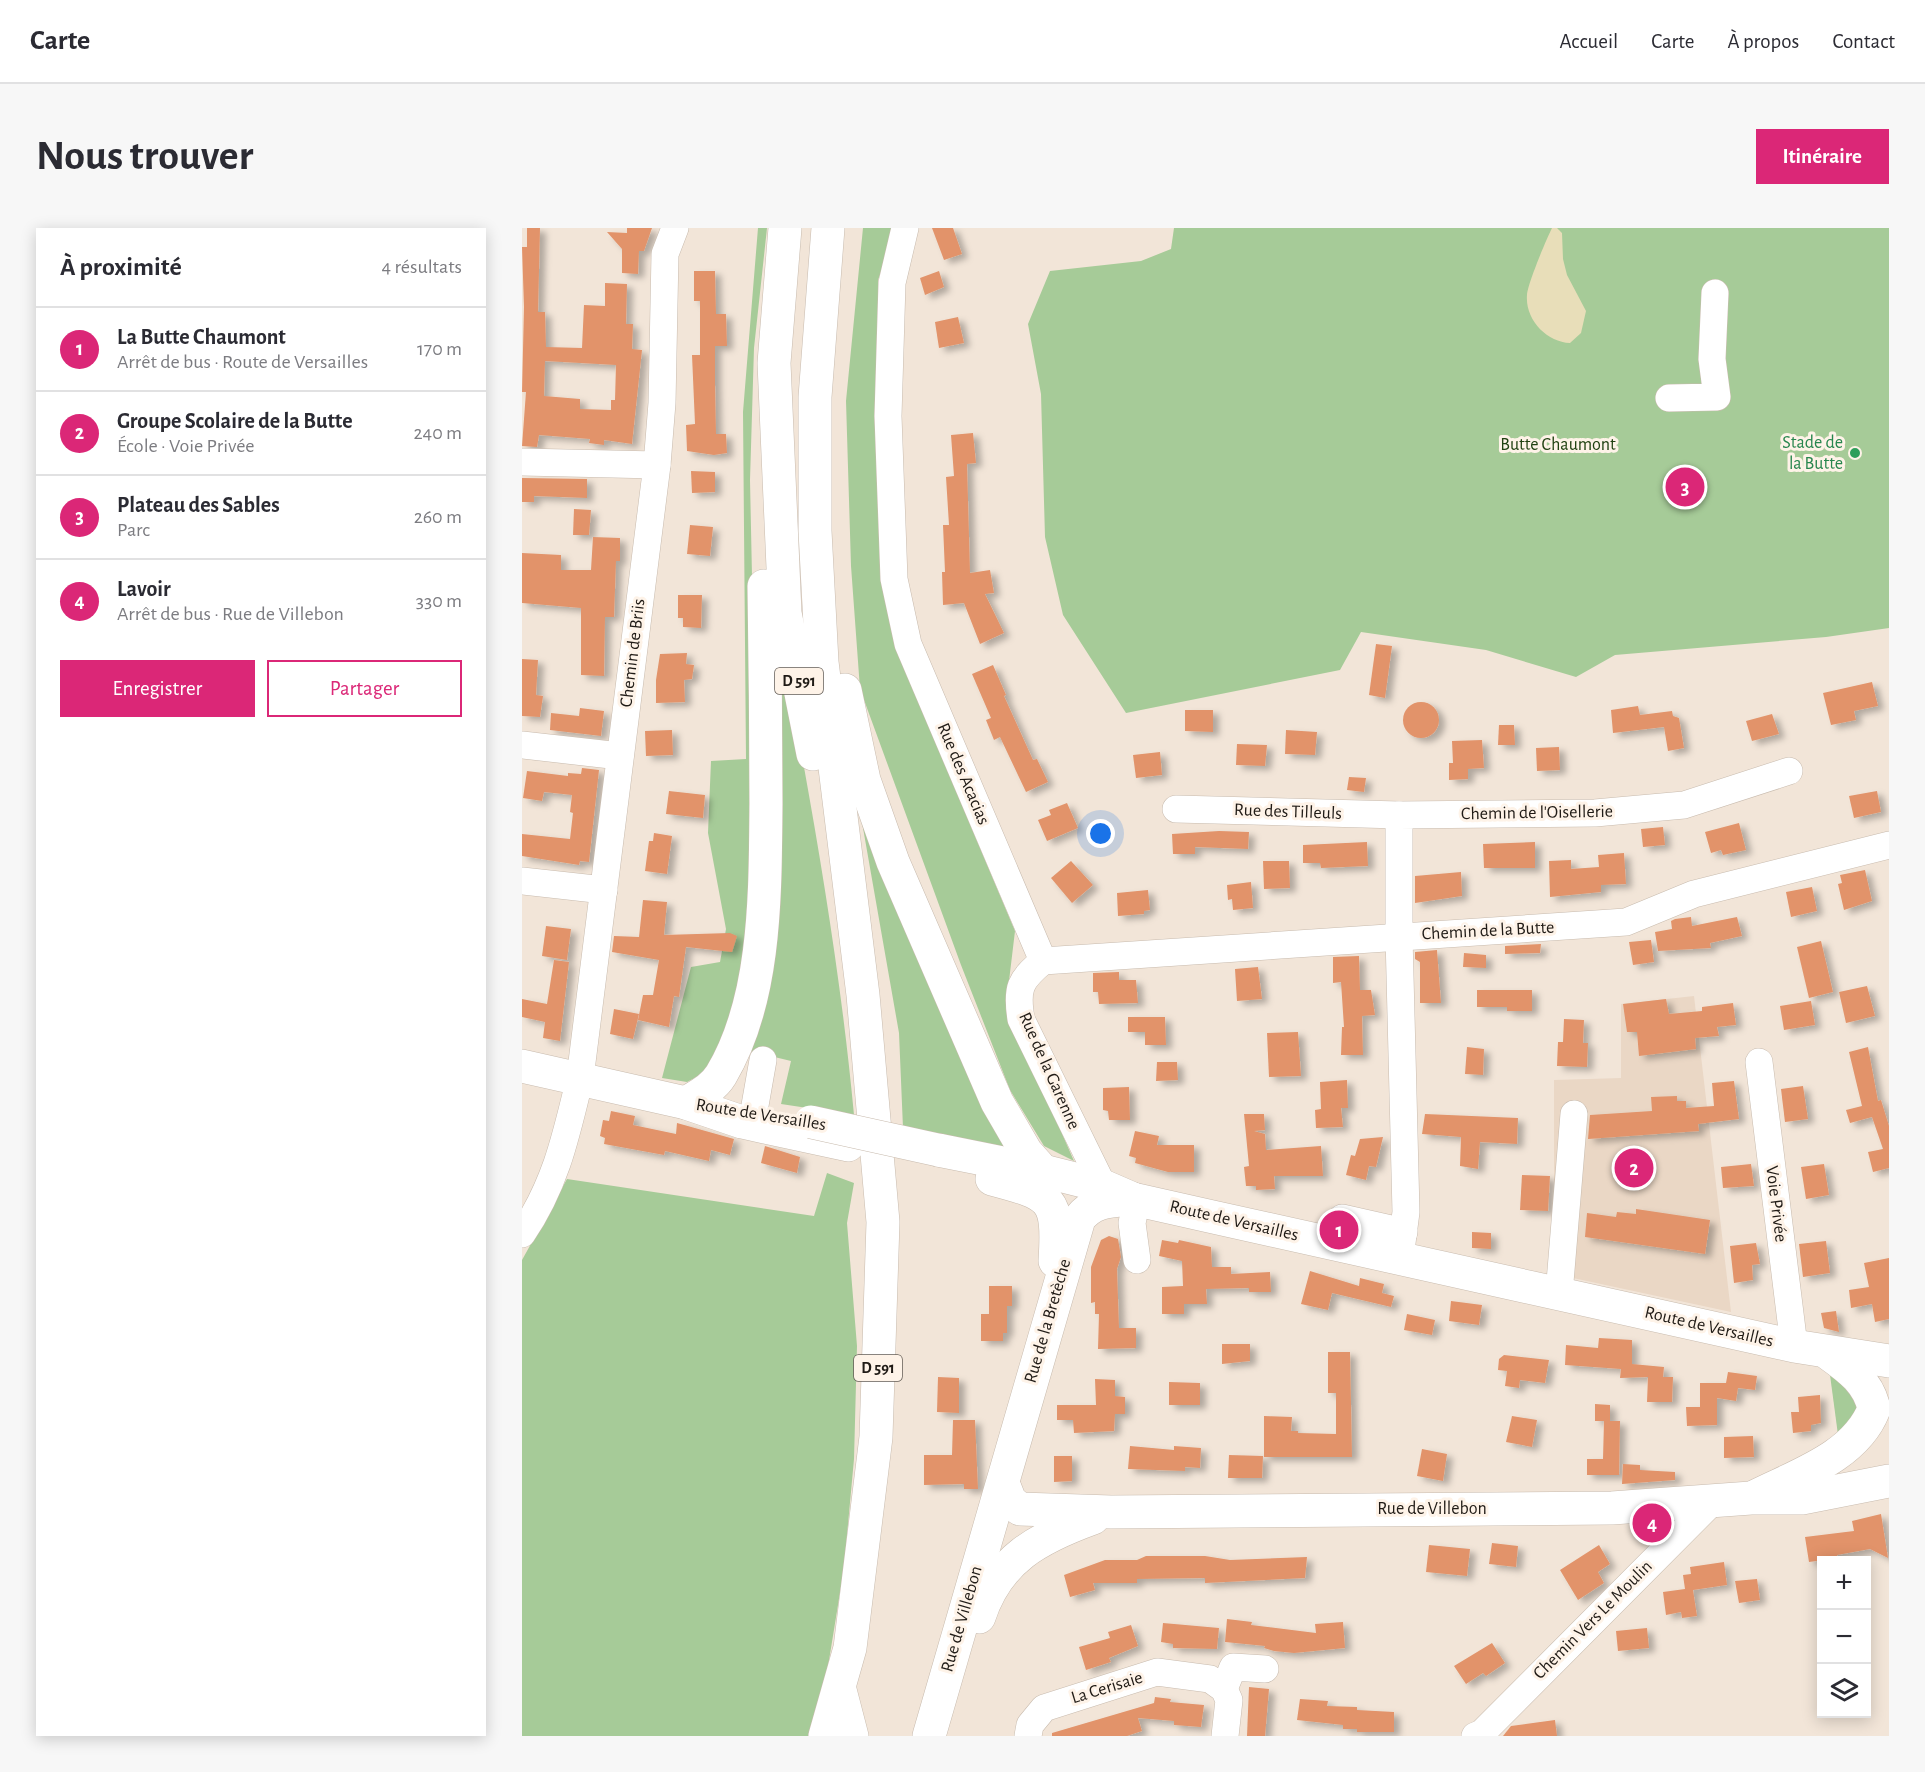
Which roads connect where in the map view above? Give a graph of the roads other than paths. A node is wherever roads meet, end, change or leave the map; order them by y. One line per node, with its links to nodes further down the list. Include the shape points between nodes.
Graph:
1 (675, 228): 9 (street, Chemin de Briis, via 665,254)
2 (786, 228): 6 (main road, D 591)
3 (828, 228): 10 (main road, D 591, via 815,397)
4 (905, 228): 20 (street, Rue des Acacias, via 892,283 888,416 894,579 908,644)
5 (1715, 293): 7 (street, via 1712,359 1717,397)
6 (774, 363): 21 (main road, D 591, via 785,613); 26 (main road, via 764,381 762,450 767,722 765,881 757,967 740,1032 720,1076)
7 (1669, 399)
8 (522, 462): 9 (street)
9 (657, 465): 12 (street, Chemin de Briis)
10 (818, 560): 21 (main road, D 591, via 822,662); 31 (main road, via 864,780 893,862 998,1102 1026,1152)
11 (522, 745): 12 (street)
12 (620, 756): 18 (street, Chemin de Briis)
13 (1789, 771): 15 (street, Chemin de l'Oisellerie, via 1684,804 1595,813)
14 (1176, 809): 15 (street, Rue des Tilleuls)
15 (1399, 815): 19 (street)
16 (1889, 845): 19 (street, Chemin de la Butte, via 1694,894 1626,922)
17 (522, 880): 18 (street)
18 (604, 890): 25 (street, Chemin de Briis)
19 (1399, 936): 20 (street); 36 (street, Chemin de la Butte, via 1406,1212)
20 (1043, 961): 32 (street, Rue de la Garenne, via 1024,977 1018,998 1022,1019)
21 (863, 995): 50 (main road, D 591, via 883,1222 876,1437 850,1648)
22 (763, 1060): 27 (street)
23 (1759, 1062): 40 (street, Voie Privée)
24 (522, 1066): 25 (main road, Route de Versailles)
25 (580, 1078): 26 (main road, Route de Versailles); 35 (street, Chemin de Briis, via 558,1168 541,1206)
26 (686, 1103): 27 (main road, Route de Versailles); 29 (main road, Route de Versailles, via 742,1122)
27 (753, 1111): 29 (main road, Route de Versailles)
28 (1574, 1114): 38 (street)
29 (812, 1130): 30 (main road, Route de Versailles, bridge); 30 (main road, Route de Versailles, via 864,1149)
30 (938, 1158): 31 (main road, Route de Versailles); 39 (main road, via 1030,1189 1050,1203 1057,1233)
31 (1043, 1171): 32 (main road, Route de Versailles)
32 (1102, 1186): 33 (main road, Route de Versailles)
33 (1135, 1199): 36 (main road, Route de Versailles); 37 (street, via 1132,1223); 39 (main road, Rue de la Bretèche, via 1087,1208 1074,1233)
34 (1342, 1218): 36 (street)
35 (522, 1233)
36 (1402, 1245): 38 (main road, Route de Versailles)
37 (1137, 1260)
38 (1558, 1294): 40 (main road, Route de Versailles)
39 (1051, 1307): 45 (main road, Rue de la Bretèche)
40 (1794, 1346): 41 (main road, Route de Versailles)
41 (1829, 1354): 42 (main road, Route de Versailles); 43 (main road, via 1855,1373)
42 (1889, 1361)
43 (1882, 1406): 46 (main road, via 1857,1437 1830,1458)
44 (1889, 1481): 46 (main road, via 1802,1498)
45 (1003, 1483): 48 (main road, Rue de Villebon, via 1011,1501 1020,1509); 54 (main road, Rue de Villebon)
46 (1751, 1498): 47 (main road, Rue de Villebon)
47 (1711, 1503): 48 (main road, Rue de Villebon, via 1612,1508); 58 (street, Chemin Vers Le Moulin)
48 (1111, 1512): 55 (main road, Rue de Villebon, via 1054,1532 1004,1570 987,1594 974,1633)
49 (1265, 1669): 51 (street, via 1233,1667)
50 (841, 1682): 52 (main road, D 591); 53 (street)
51 (1224, 1689): 56 (street, La Cerisaie, via 1210,1679 1157,1672 1044,1708 1030,1725); 57 (street, via 1229,1700)
52 (825, 1736)
53 (855, 1736)
54 (929, 1736)
55 (950, 1736)
56 (1028, 1736)
57 (1225, 1736)
58 (1475, 1736)

